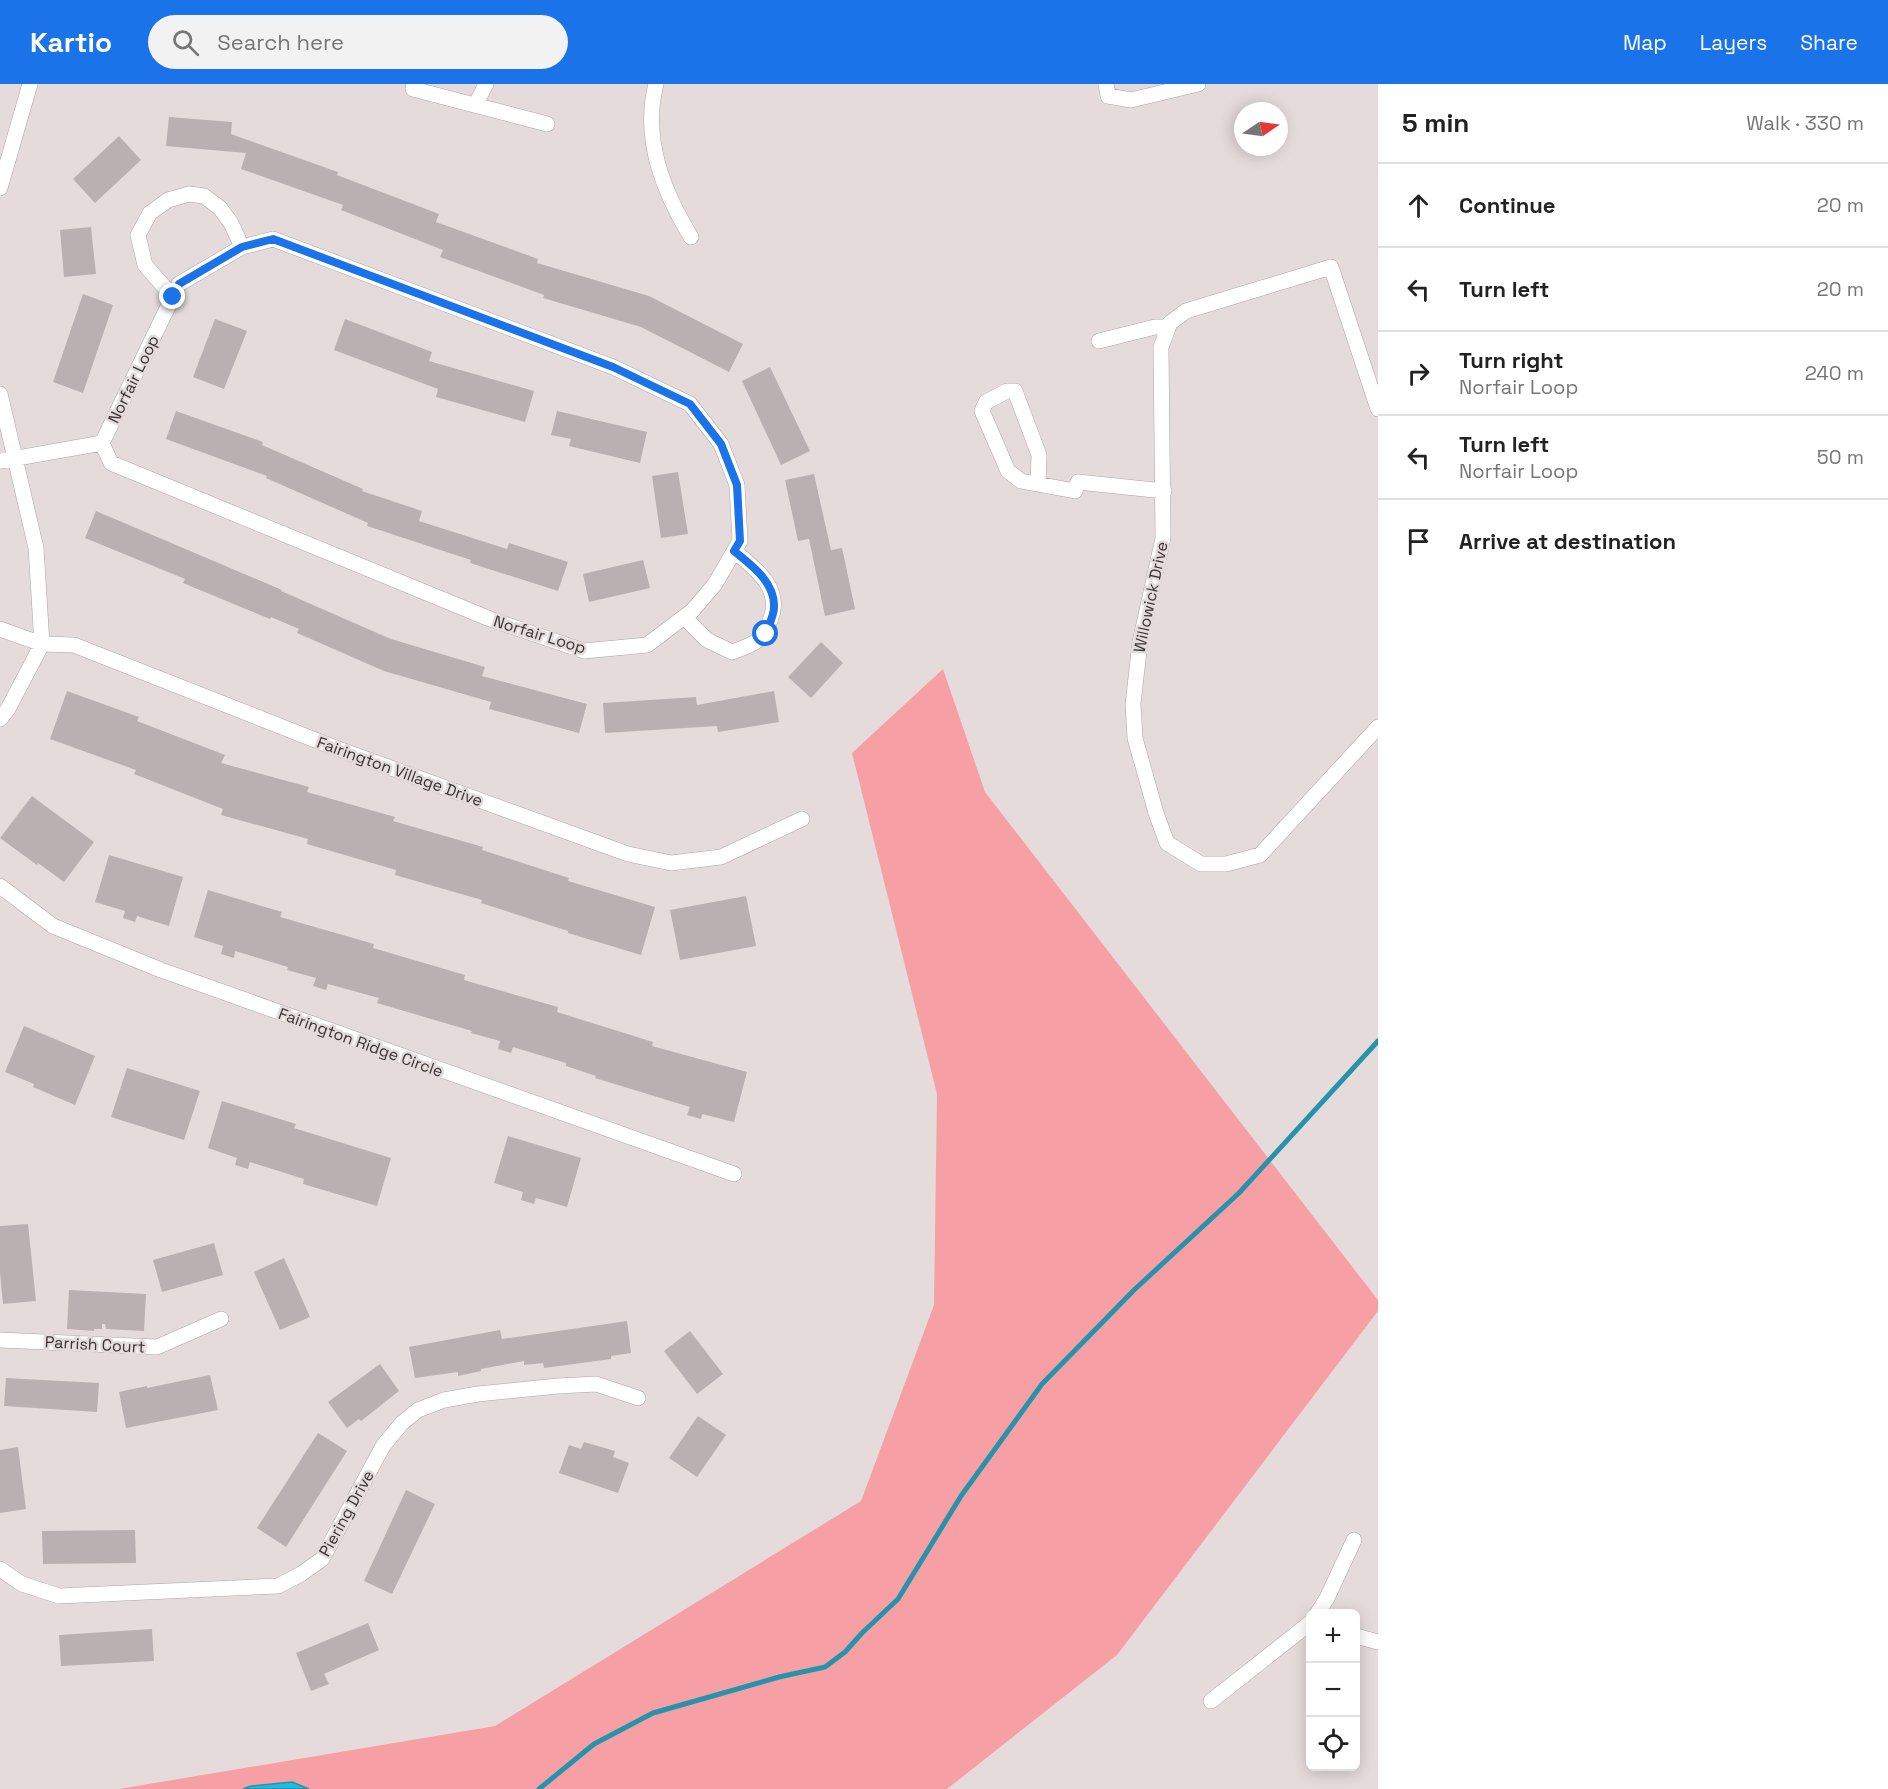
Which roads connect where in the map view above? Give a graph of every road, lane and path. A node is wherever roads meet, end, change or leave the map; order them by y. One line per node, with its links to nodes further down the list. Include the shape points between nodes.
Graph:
1 (30, 84): 9 (street)
2 (414, 84): 7 (street, via 413,89)
3 (486, 84): 7 (street)
4 (656, 84): 10 (street, via 651,118 658,166 668,195)
5 (1106, 84): 6 (street, via 1108,96 1131,100)
6 (1198, 84)
7 (476, 104): 8 (street)
8 (548, 124)
9 (0, 188)
10 (691, 237)
11 (242, 247): 12 (street, Norfair Loop, via 179,284); 12 (street, via 226,215 204,196 189,194 168,200 150,213 138,235 145,265); 21 (street, Norfair Loop, via 273,239 613,367 690,404 721,444 737,485 740,541)
12 (173, 297): 17 (street, Norfair Loop)
13 (1168, 327): 14 (street); 16 (street, via 1186,311 1331,267); 20 (street, Willowick Drive, via 1161,347)
14 (1099, 341)
15 (0, 394): 18 (street)
16 (1378, 409)
17 (102, 443): 18 (street, Norfair Loop); 22 (street, Norfair Loop, via 111,463 490,620 584,651 647,645)
18 (7, 459): 24 (street, via 36,548)
19 (1038, 484): 19 (street, via 1021,481 1008,471 982,411 986,402 1007,391 1015,391 1039,455); 20 (street, via 1075,491 1078,482)
20 (1164, 491): 26 (street, Willowick Drive, via 1163,538 1140,642 1133,704 1135,738 1167,843 1201,864 1226,864 1260,855)
21 (734, 551): 22 (street, Norfair Loop, via 715,584); 22 (street, via 757,570 773,593 774,609 766,634 753,645 732,652 707,640)
22 (684, 617)
23 (0, 629): 24 (street, Fairington Village Drive)
24 (42, 644): 25 (street); 27 (street, Fairington Village Drive, via 74,645 333,747 628,854 671,863 721,857)
25 (0, 719)
26 (1378, 727)
27 (802, 819)
28 (0, 886): 29 (street, Fairington Ridge Circle, via 53,926 161,970)
29 (734, 1174)
30 (221, 1319): 31 (street, Parrish Court, via 156,1347)
31 (0, 1340)
32 (638, 1398): 34 (street, Piering Drive, via 596,1384 558,1386 478,1394 418,1410 383,1446 322,1559 278,1586 59,1596 22,1584)
33 (1354, 1540): 35 (street)
34 (0, 1569)
35 (1320, 1609)
36 (1306, 1627): 39 (street)
37 (1360, 1637): 38 (street)
38 (1378, 1642)
39 (1210, 1701)

